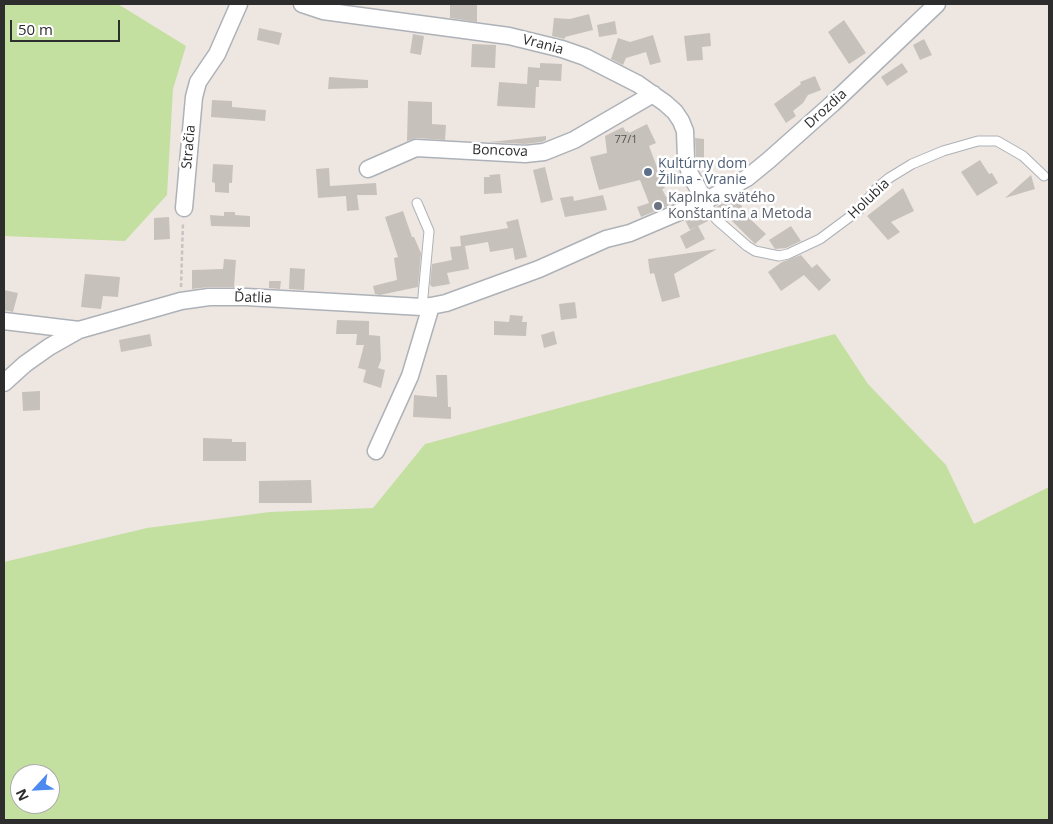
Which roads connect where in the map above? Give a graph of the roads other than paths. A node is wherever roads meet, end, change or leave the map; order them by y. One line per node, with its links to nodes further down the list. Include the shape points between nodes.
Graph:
1 (239, 4): 9 (street, Stračia, via 218,54 198,82)
2 (302, 4): 4 (street, Vrania, via 323,11 532,41 585,57)
3 (938, 4): 7 (street, Drozdia, via 769,160 747,178)
4 (653, 94): 5 (street, Boncova, via 574,140 544,152 525,154 416,148); 7 (street, Vrania, via 681,121 690,174)
5 (368, 169)
6 (1044, 176): 7 (lane, Holubia, via 1023,156 997,141 978,141 944,151 889,178 876,188 859,210 820,239 779,256 747,246 716,219)
7 (705, 201): 10 (street, Ďatlia, via 539,269)
8 (417, 203): 10 (lane, via 429,230)
9 (184, 208)
10 (427, 307): 12 (street, Ďatlia, via 210,297 181,301); 14 (street, via 410,376)
11 (4, 321): 12 (street, Ďatlia)
12 (79, 330): 13 (street, Ďatlia, via 49,346)
13 (4, 383)
14 (376, 451)

